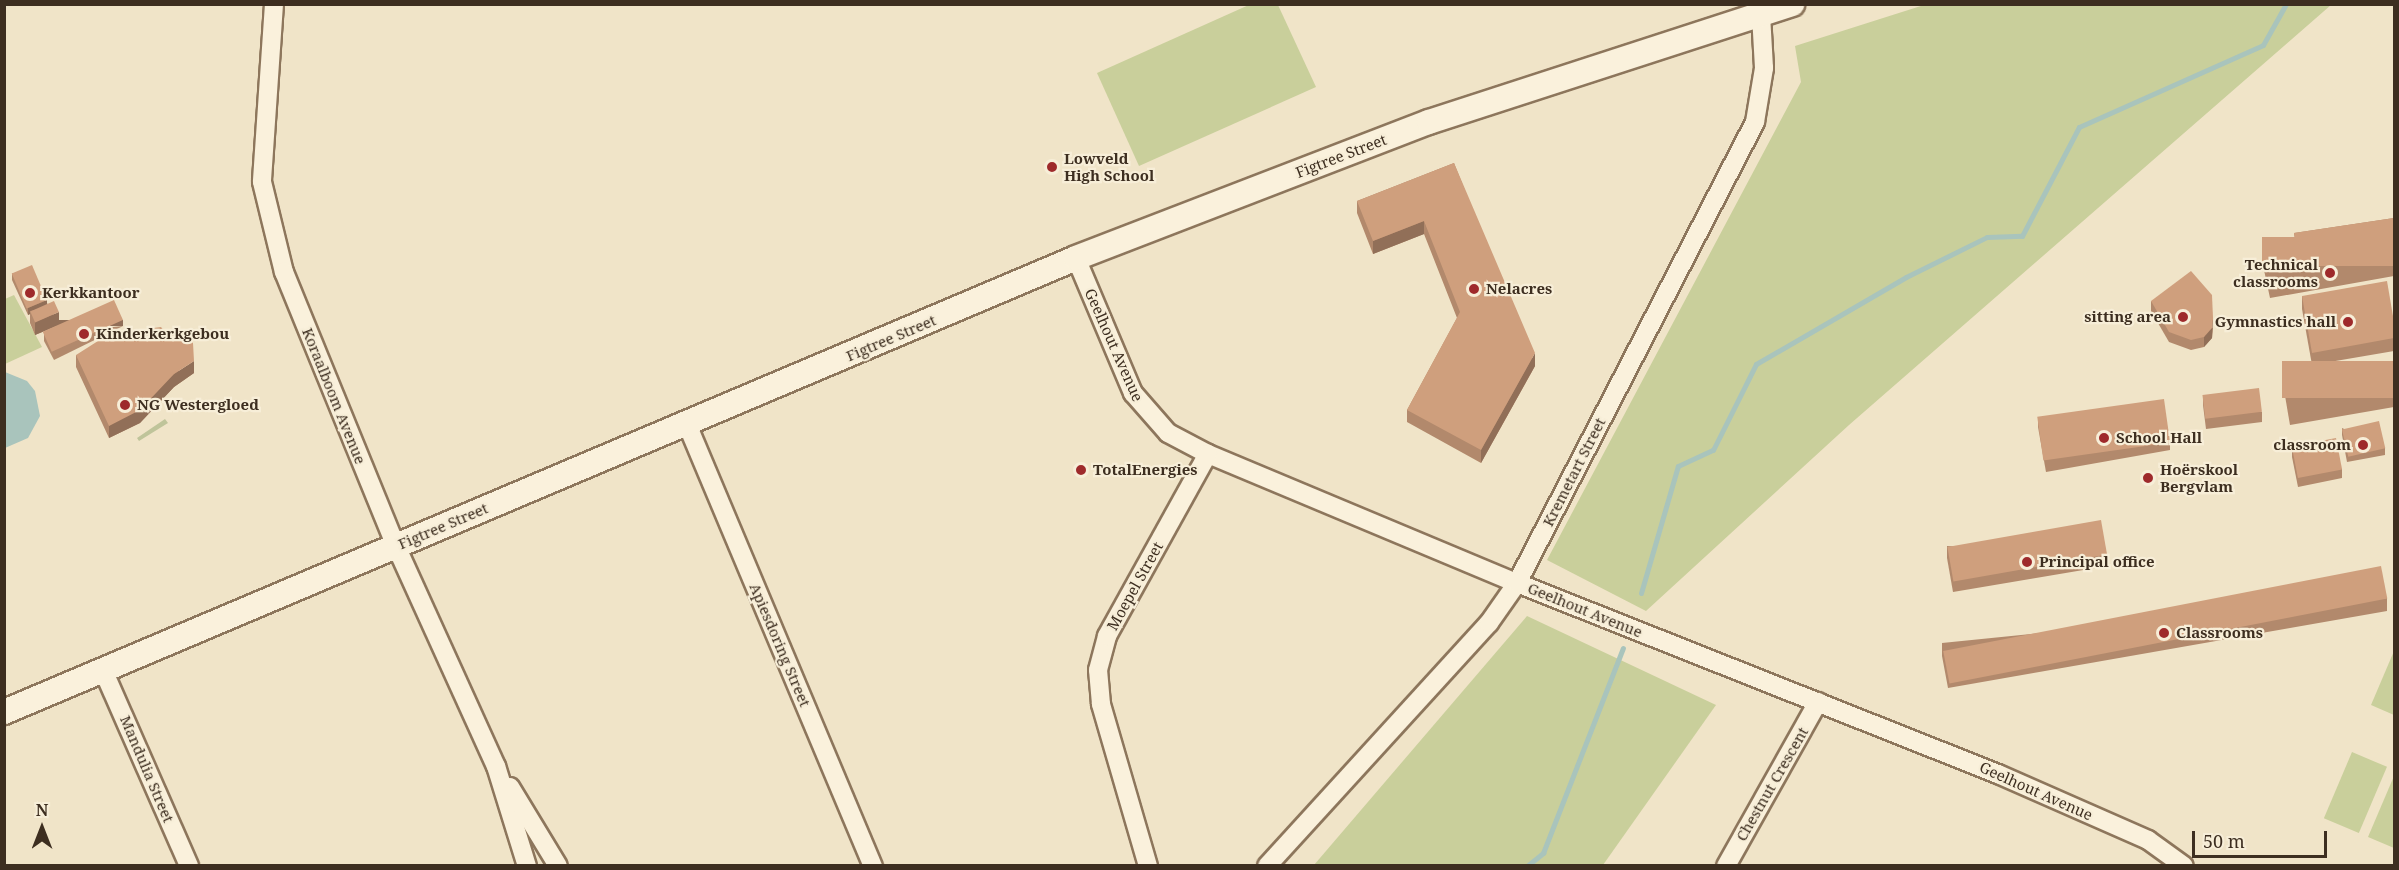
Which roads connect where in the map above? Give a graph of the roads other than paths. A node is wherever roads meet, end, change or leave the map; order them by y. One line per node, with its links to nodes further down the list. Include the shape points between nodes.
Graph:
1 (274, 4): 7 (street, Koraalboom Avenue, via 264,134 265,199 284,272)
2 (1792, 4): 3 (street, Figtree Street)
3 (1761, 14): 4 (street, Figtree Street, via 1429,122); 8 (street, Kremetart Street, via 1764,68 1755,122)
4 (1076, 258): 5 (street, Figtree Street); 6 (street, Geelhout Avenue, via 1140,403 1168,433)
5 (687, 424): 7 (street, Figtree Street); 16 (street, Apiesdoring Street)
6 (1208, 454): 8 (street, Geelhout Avenue); 17 (street, Moepel Street, via 1107,636 1098,670 1101,704)
7 (396, 546): 9 (street, Figtree Street); 12 (street, Koraalboom Avenue)
8 (1517, 583): 10 (street, Geelhout Avenue); 18 (street, Kremetart Street, via 1489,623)
9 (105, 672): 11 (street, Figtree Street); 13 (street, Mandulia Street)
10 (1818, 702): 19 (street, Chestnut Crescent); 20 (street, Geelhout Avenue, via 1998,774 2148,840)
11 (4, 712)
12 (496, 765): 14 (street, Koraalboom Avenue); 15 (street, Koraalboom Avenue)
13 (189, 866)
14 (527, 866)
15 (558, 866)
16 (873, 866)
17 (1148, 866)
18 (1267, 866)
19 (1726, 866)
20 (2184, 866)

